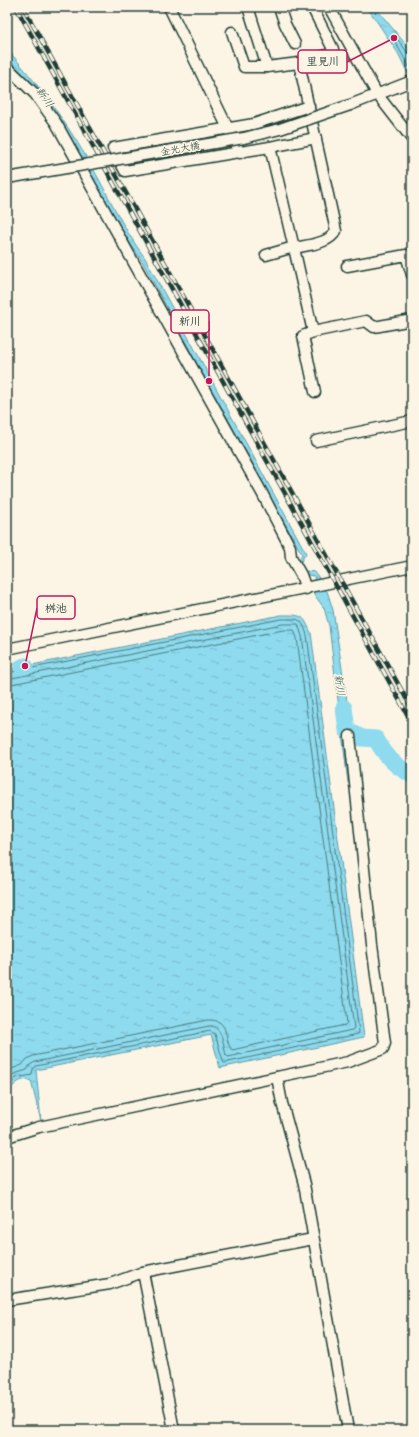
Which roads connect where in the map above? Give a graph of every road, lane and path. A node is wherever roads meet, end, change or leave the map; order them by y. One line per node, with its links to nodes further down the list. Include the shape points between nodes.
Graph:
1 (169, 7): 14 (street)
2 (248, 7): 10 (street)
3 (280, 7): 7 (street)
4 (312, 7): 8 (street, via 333,49 330,54)
5 (329, 7): 12 (street)
6 (232, 32): 10 (street, via 244,67)
7 (295, 44)
8 (299, 63): 10 (street); 13 (street)
9 (7, 67): 30 (street, via 35,94 56,123 262,493 290,547 291,557)
10 (266, 67)
11 (412, 81): 12 (street, 金光大橋)
12 (382, 93): 16 (street); 19 (street, 金光大橋, bridge, via 280,129 244,138)
13 (309, 106): 14 (street, via 254,124); 15 (street)
14 (228, 128): 18 (street); 18 (street, via 113,148 125,171)
15 (316, 138): 17 (street); 20 (street, via 336,231 333,237)
16 (412, 139)
17 (270, 147): 18 (street); 20 (street)
18 (240, 152)
19 (7, 178)
20 (294, 248): 21 (street); 25 (street)
21 (266, 255)
22 (347, 266): 23 (street, via 406,255)
23 (412, 275)
24 (412, 320): 25 (street, via 374,327 366,321)
25 (313, 332): 26 (street, via 303,336)
26 (315, 392)
27 (412, 420): 28 (street)
28 (316, 441)
29 (412, 566): 30 (street)
30 (306, 589): 31 (street)
31 (7, 649)
32 (350, 736): 33 (street, via 385,1043 383,1049 348,1062)
33 (277, 1077): 34 (street, via 39,1127); 35 (street, via 304,1184)
34 (7, 1137)
35 (313, 1239): 36 (street); 39 (street)
36 (143, 1272): 37 (street, via 110,1284); 38 (street)
37 (7, 1300)
38 (174, 1430)
39 (348, 1430)

